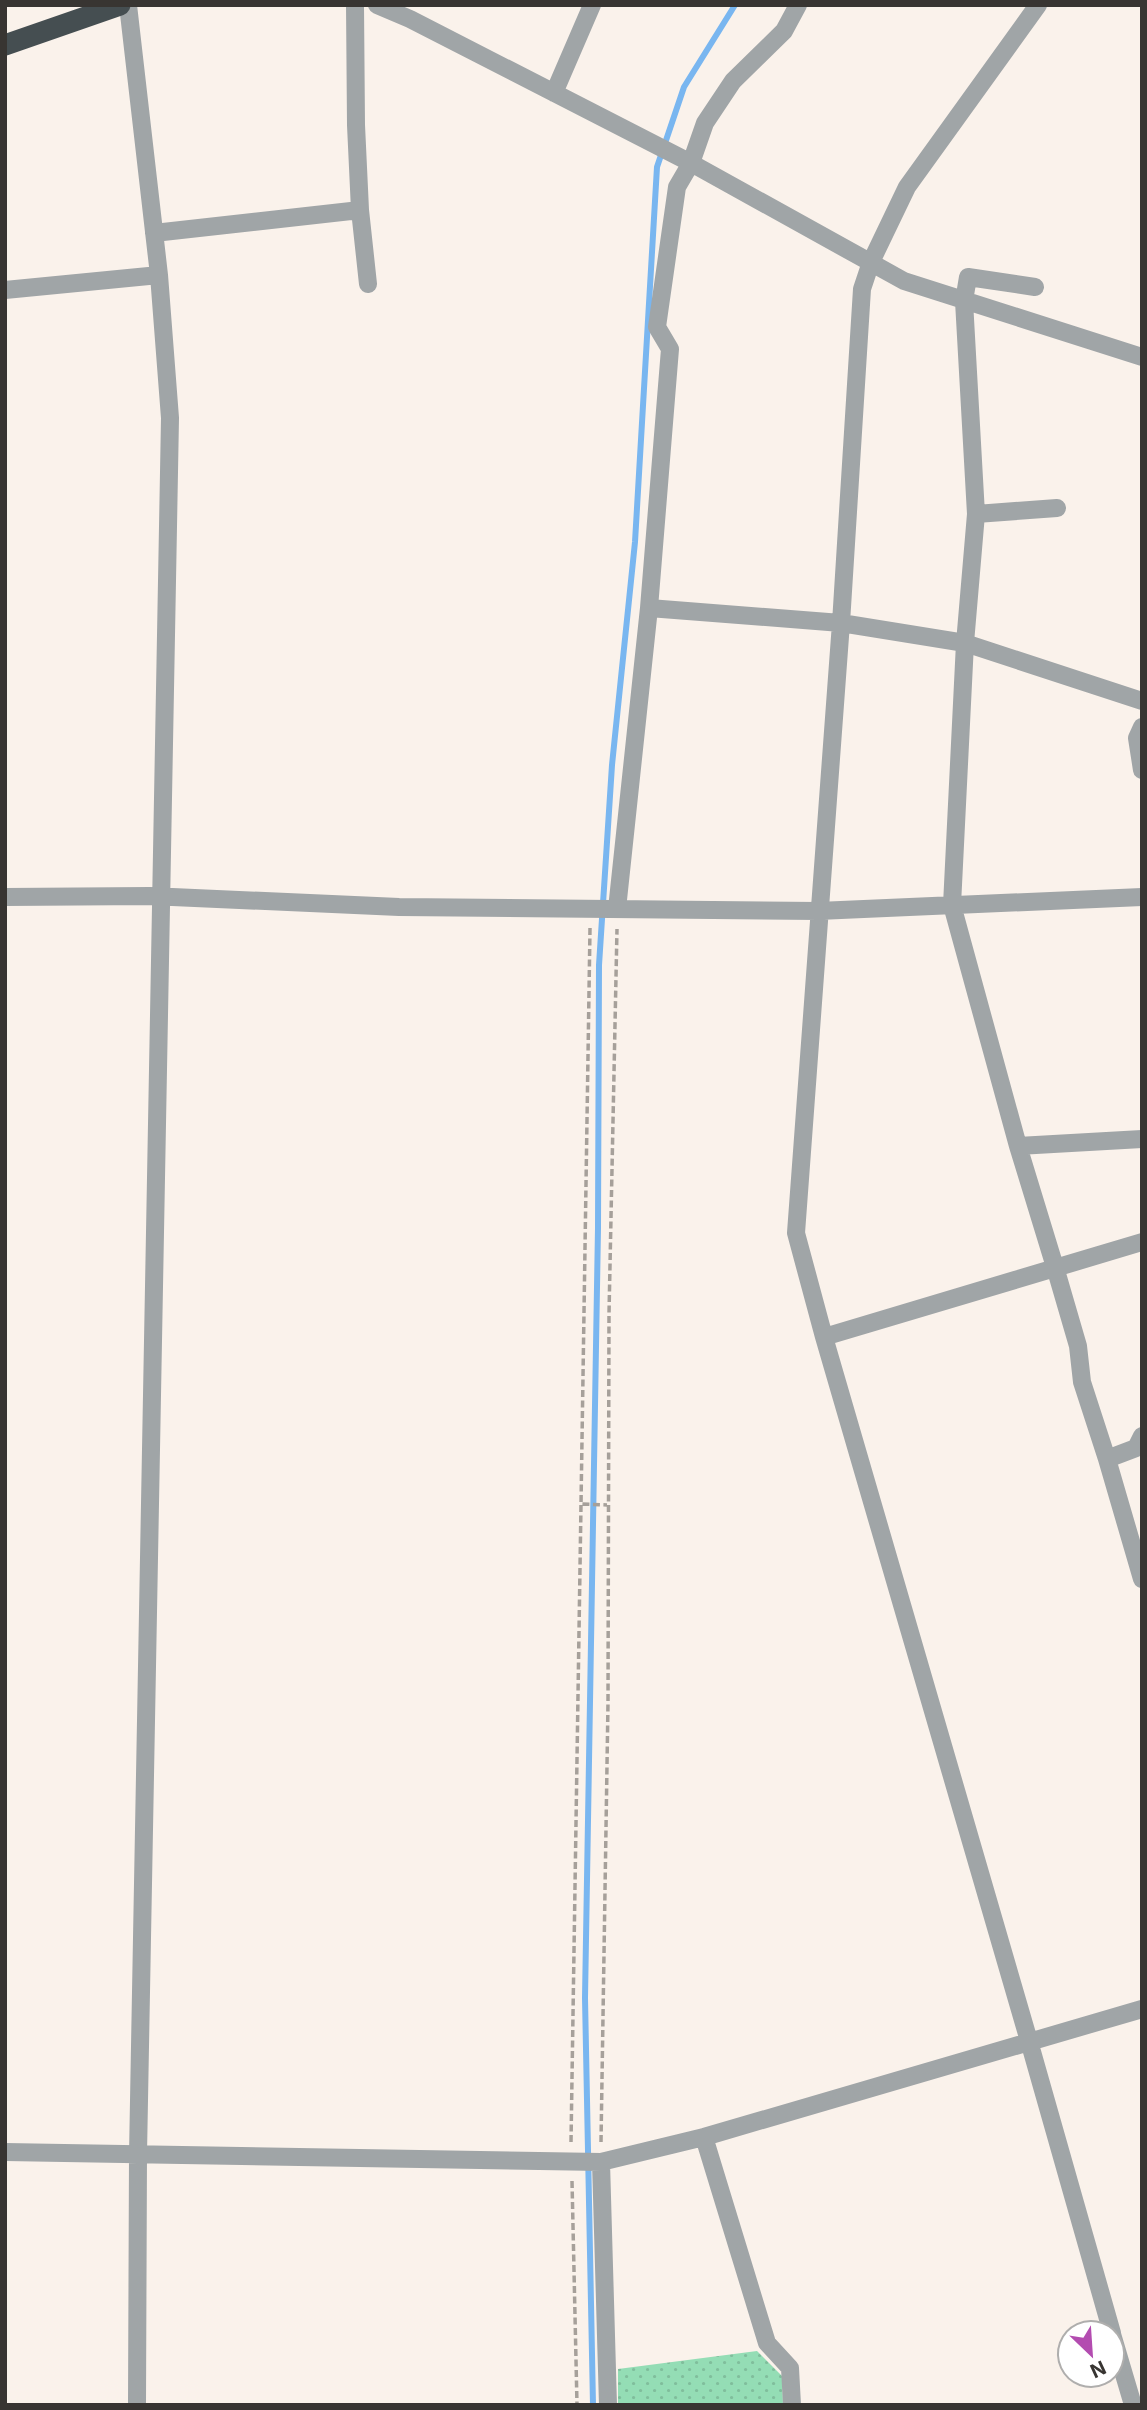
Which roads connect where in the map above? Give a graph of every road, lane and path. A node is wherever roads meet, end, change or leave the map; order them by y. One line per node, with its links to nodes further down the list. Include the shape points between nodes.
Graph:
1 (120, 5): 8 (highway)
2 (128, 5): 12 (street)
3 (355, 5): 11 (street)
4 (377, 5): 9 (street)
5 (592, 5): 9 (street)
6 (797, 5): 10 (street, via 784,31 733,81 705,123)
7 (1038, 5): 13 (street, via 907,187)
8 (5, 45)
9 (554, 93): 10 (street)
10 (691, 163): 13 (street); 22 (street, via 677,187 657,327 670,349)
11 (360, 210): 12 (street); 15 (street)
12 (154, 233): 14 (street)
13 (871, 262): 18 (street, via 904,281); 23 (street, via 862,289)
14 (159, 275): 17 (street); 29 (street, via 170,418)
15 (368, 284)
16 (1035, 288): 18 (street, via 968,277)
17 (5, 290)
18 (964, 301): 19 (street); 21 (street)
19 (1142, 357)
20 (1057, 508): 21 (street)
21 (976, 514): 24 (street)
22 (649, 608): 23 (street); 33 (street)
23 (841, 623): 24 (street); 34 (street)
24 (965, 643): 25 (street); 31 (street)
25 (1142, 701)
26 (1142, 727): 27 (street, via 1138,738)
27 (1142, 770)
28 (5, 897): 29 (street)
29 (161, 897): 32 (street); 49 (street)
30 (1142, 897): 31 (street)
31 (952, 905): 34 (street); 36 (street)
32 (590, 909): 33 (street); 42 (path)
33 (617, 909): 34 (street); 43 (path)
34 (818, 911): 39 (street, via 796,1233)
35 (1142, 1139): 36 (street)
36 (1018, 1146): 38 (street)
37 (1142, 1242): 38 (street)
38 (1055, 1267): 39 (street); 41 (street, via 1078,1346 1082,1382)
39 (824, 1337): 46 (street)
40 (1142, 1436): 41 (street, via 1136,1448)
41 (1107, 1459): 44 (street)
42 (582, 1504): 43 (path); 50 (path)
43 (607, 1505): 51 (path)
44 (1142, 1579)
45 (1142, 2009): 46 (street)
46 (1029, 2040): 47 (street); 52 (street)
47 (704, 2137): 51 (street); 57 (street, via 767,2343 790,2368)
48 (5, 2152): 49 (street)
49 (138, 2155): 50 (street); 54 (street)
50 (571, 2161): 51 (street); 55 (path)
51 (601, 2162): 56 (street)
52 (1108, 2319)
53 (1126, 2381): 58 (street)
54 (137, 2405)
55 (577, 2405)
56 (608, 2405)
57 (792, 2405)
58 (1133, 2405)

